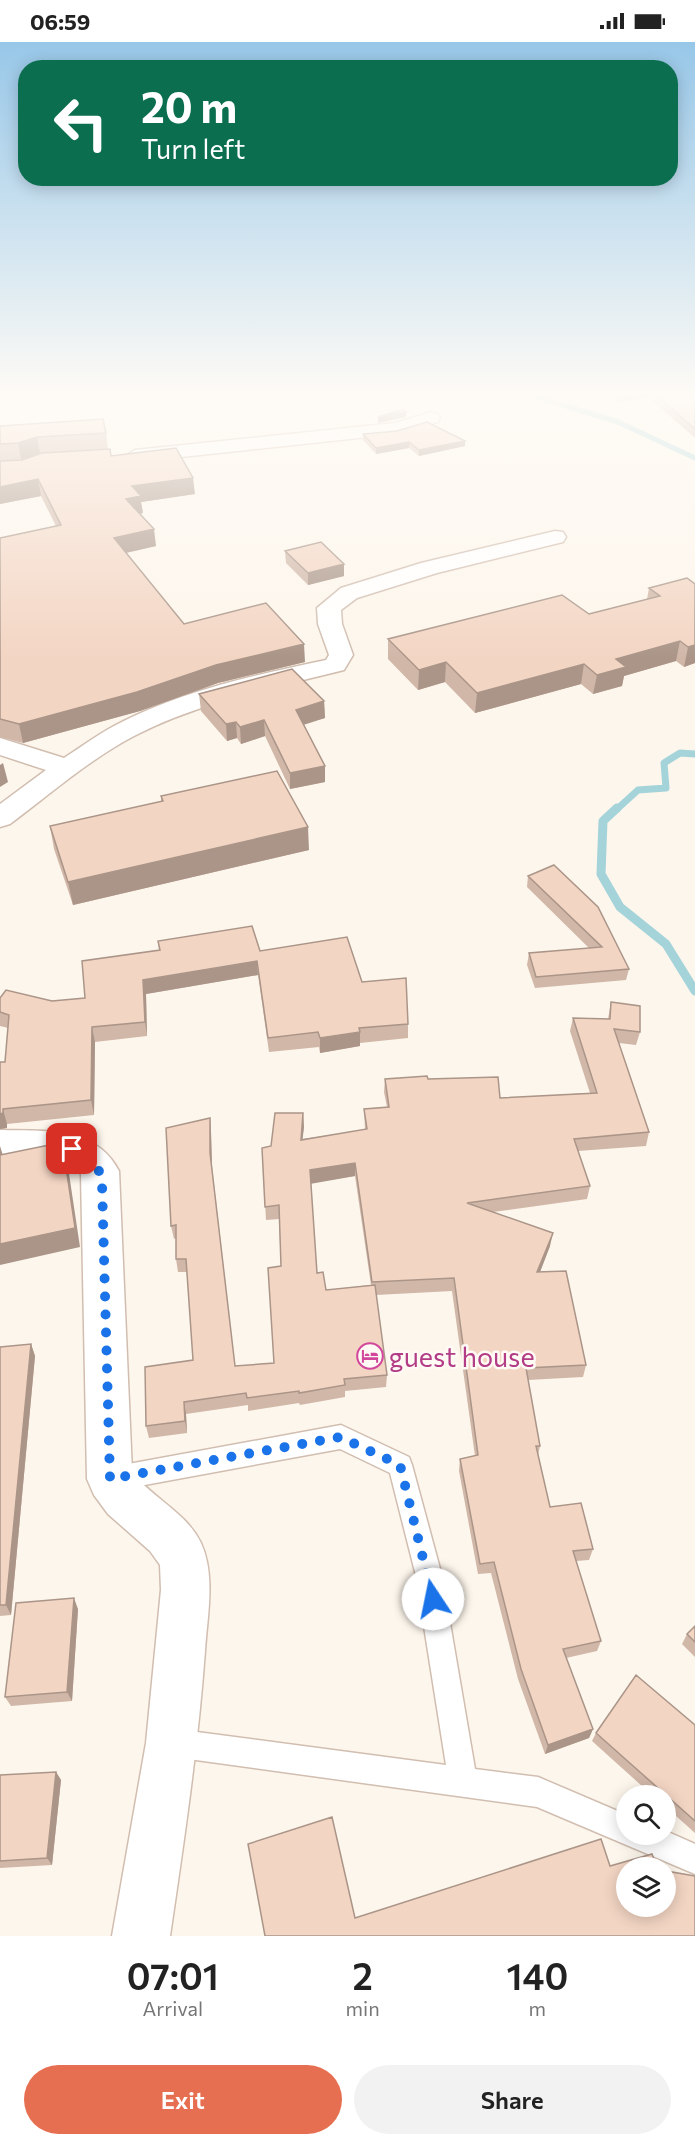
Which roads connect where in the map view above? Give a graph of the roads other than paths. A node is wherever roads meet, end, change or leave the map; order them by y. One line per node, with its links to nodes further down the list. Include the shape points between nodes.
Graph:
1 (555, 537): 3 (street, via 348,593 329,608 340,655 335,665 262,681 194,702 124,731)
2 (0, 746): 3 (street)
3 (67, 768): 4 (street)
4 (0, 818)
5 (0, 1145): 6 (street, via 72,1149 95,1161 100,1171)
6 (110, 1479): 7 (street, via 124,1498 167,1534 183,1558 185,1590); 8 (lane, via 340,1437 400,1465 429,1576)
7 (172, 1743): 8 (lane); 12 (street)
8 (463, 1782): 9 (lane, via 538,1791)
9 (616, 1825)
10 (663, 1845): 11 (lane)
11 (695, 1859)
12 (141, 1936)

